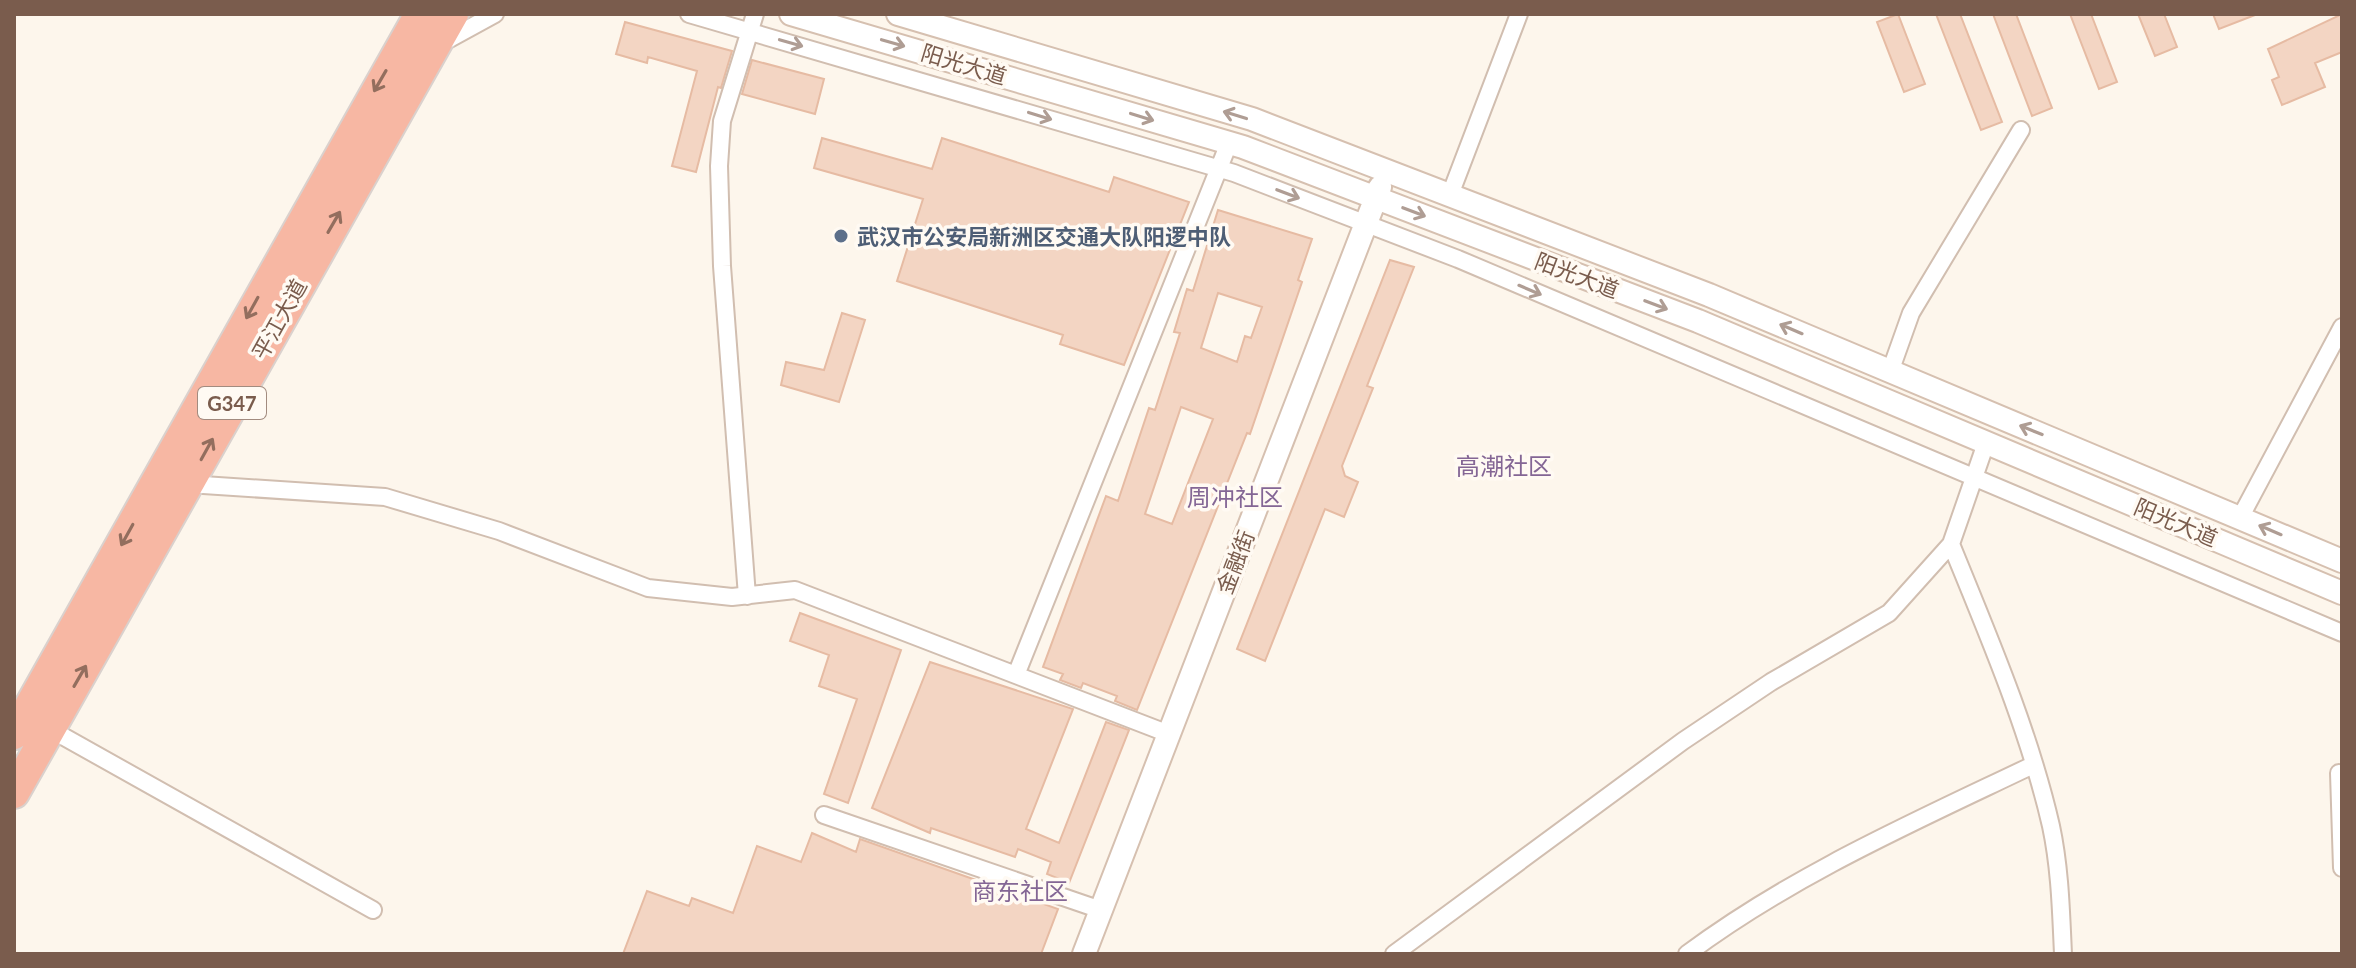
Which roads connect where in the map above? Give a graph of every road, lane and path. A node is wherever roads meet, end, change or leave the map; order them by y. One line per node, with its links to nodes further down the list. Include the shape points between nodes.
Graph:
1 (453, 14): 10 (highway, 平江大道 / G347)
2 (495, 14): 10 (street)
3 (689, 14): 9 (street)
4 (755, 14): 9 (street)
5 (791, 14): 12 (main road, 阳光大道, one-way to 12)
6 (898, 14): 14 (main road, 阳光大道, one-way to 6, via 1252,119)
7 (1519, 14): 15 (street)
8 (418, 15): 31 (highway, 平江大道 / G347, one-way to 31)
9 (750, 31): 13 (street, one-way to 13); 27 (street, via 722,121 719,166)
10 (433, 48): 22 (highway, 平江大道 / G347, one-way to 10)
11 (2021, 130): 19 (street, via 1911,313)
12 (1229, 143): 13 (street); 16 (main road, 阳光大道)
13 (1219, 169): 17 (street, one-way to 17); 29 (street)
14 (1386, 171): 15 (main road, 阳光大道); 16 (main road, 金融街)
15 (1450, 195): 19 (main road, 阳光大道, one-way to 15)
16 (1376, 198): 17 (main road, 金融街); 20 (main road, 阳光大道, one-way to 20, via 1698,321)
17 (1366, 224): 21 (street, one-way to 21); 32 (main road, 金融街)
18 (2342, 327): 23 (street)
19 (1890, 372): 23 (main road, 阳光大道, one-way to 19)
20 (1986, 443): 21 (street); 26 (main road, 阳光大道)
21 (1974, 478): 24 (street); 28 (street)
22 (188, 484): 27 (street, via 385,497 499,531 648,588); 30 (highway, 平江大道 / G347, one-way to 22)
23 (2240, 518): 25 (main road, 阳光大道, one-way to 23)
24 (1951, 544): 33 (street); 41 (street, via 1889,613 1683,741)
25 (2342, 561)
26 (2342, 593)
27 (747, 596): 29 (street, via 795,590)
28 (2342, 633)
29 (1016, 675): 32 (street)
30 (50, 729): 35 (highway, 平江大道 / G347); 38 (street)
31 (14, 734)
32 (1169, 734): 39 (main road, 金融街)
33 (2033, 765): 42 (street, via 1820,868); 43 (street, via 2057,863)
34 (2339, 773): 37 (street)
35 (14, 793)
36 (824, 815): 39 (street)
37 (2342, 868)
38 (373, 910)
39 (1101, 910): 40 (main road, 金融街)
40 (1084, 954)
41 (1394, 954)
42 (1687, 954)
43 (2063, 954)

